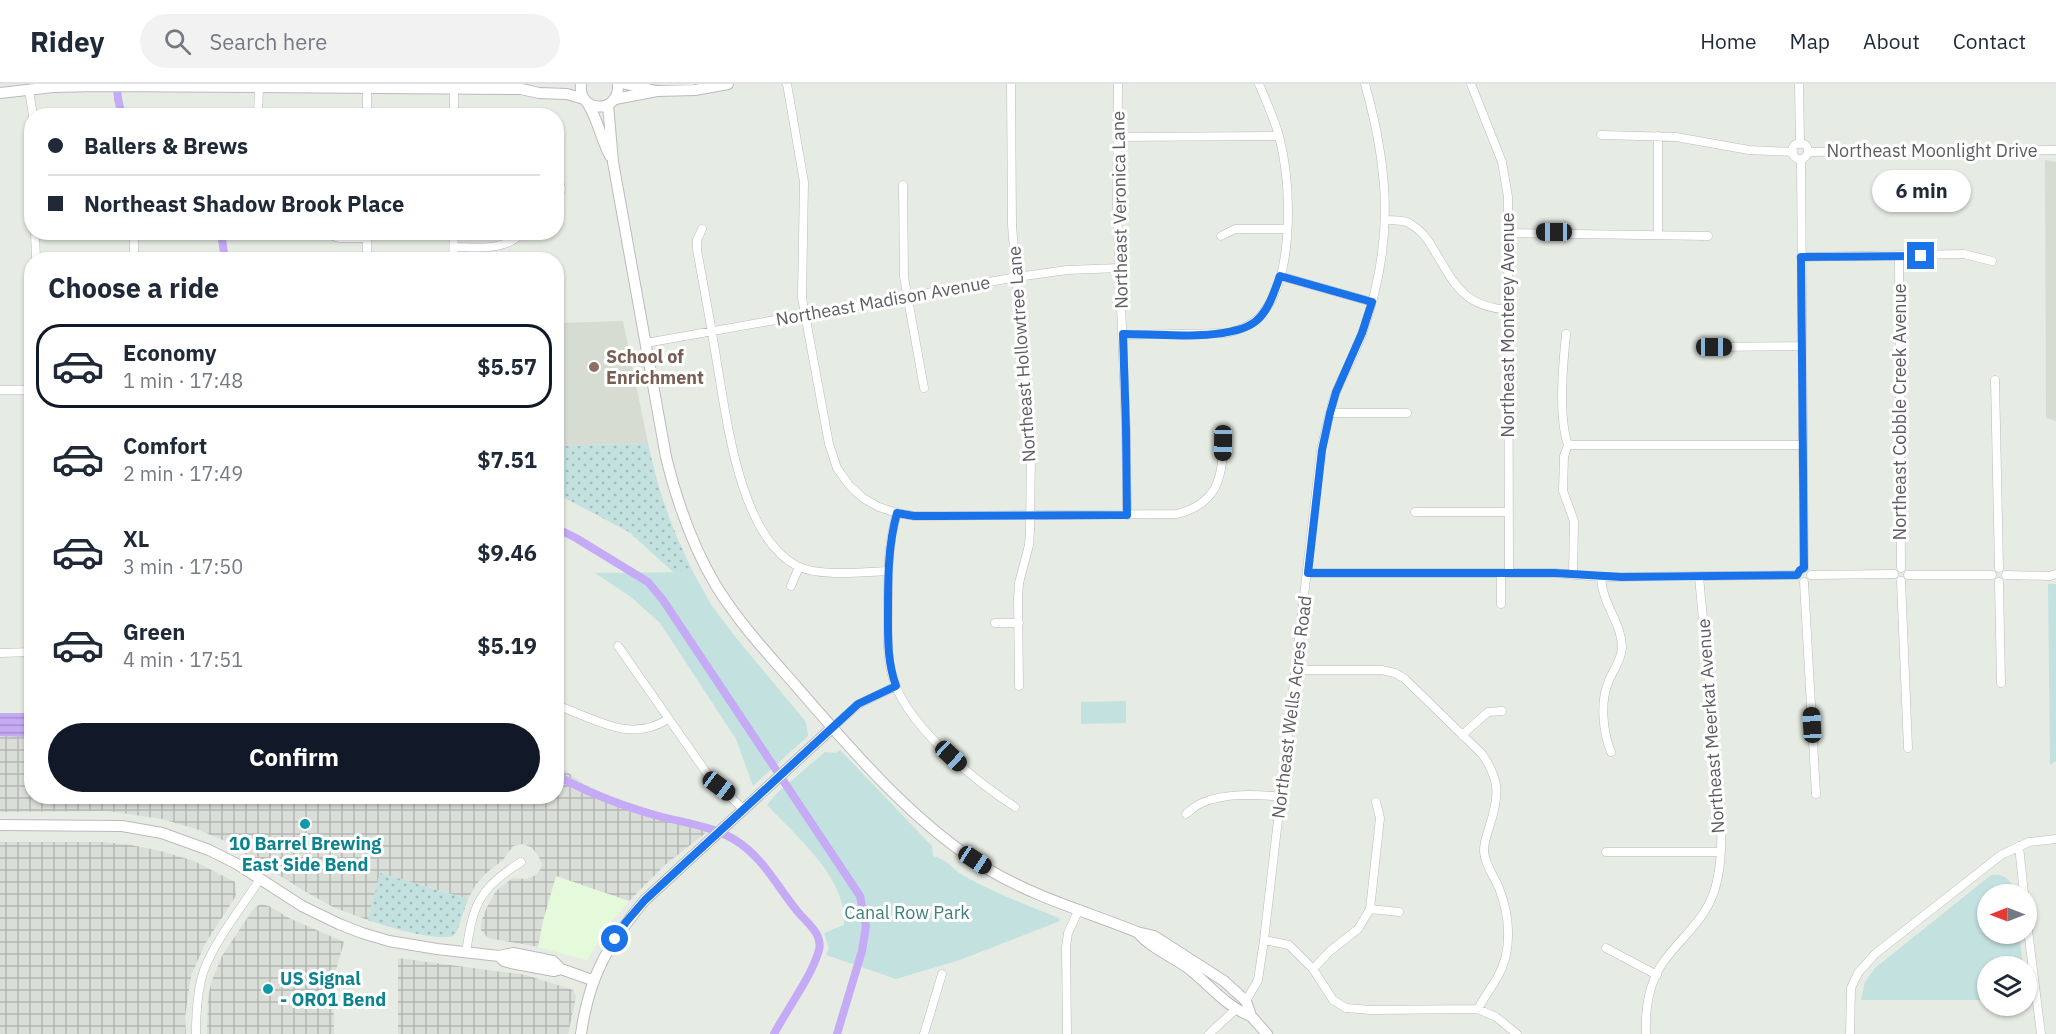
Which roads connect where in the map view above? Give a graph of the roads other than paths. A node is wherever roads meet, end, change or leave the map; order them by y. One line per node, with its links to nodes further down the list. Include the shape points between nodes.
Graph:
1 (538, 84): 13 (street)
2 (581, 84): 20 (street)
3 (618, 84): 21 (street)
4 (626, 84): 18 (street)
5 (787, 84): 57 (street, via 804,182 801,280)
6 (1011, 84): 53 (street, Northeast Hollowtree Lane, via 1011,197)
7 (1118, 84): 29 (street, Northeast Veronica Lane)
8 (1259, 84): 27 (street)
9 (1365, 84): 37 (street, Northeast Wells Acres Road, via 1383,165)
10 (1470, 84): 40 (street, Northeast Monterey Avenue, via 1502,162 1508,197)
11 (1799, 84): 30 (street)
12 (722, 85): 18 (street)
13 (521, 86): 16 (street); 20 (street, via 539,93 567,94)
14 (259, 88): 15 (street); 17 (street, via 101,86); 23 (street)
15 (367, 88): 16 (street); 24 (street)
16 (454, 88): 25 (street)
17 (29, 90): 19 (street); 22 (street)
18 (657, 91): 21 (street)
19 (0, 93)
20 (586, 102): 21 (street, via 600,107); 35 (street)
21 (611, 102): 35 (street)
22 (32, 108)
23 (258, 108)
24 (367, 108)
25 (454, 108)
26 (1601, 135): 28 (street)
27 (1279, 136): 29 (street); 38 (street, via 1287,180)
28 (1659, 136): 32 (street, via 1758,152); 41 (street)
29 (1118, 137): 51 (street, Northeast Veronica Lane)
30 (1800, 144): 32 (street); 33 (street)
31 (2056, 150): 33 (street, Northeast Moonlight Drive)
32 (1793, 152): 34 (street)
33 (1808, 152): 34 (street)
34 (1801, 159): 48 (street)
35 (612, 162): 61 (street)
36 (903, 185): 54 (street)
37 (1386, 220): 55 (street, Northeast Wells Acres Road); 56 (street, via 1407,222 1423,233 1454,283 1470,300)
38 (1287, 229): 42 (street, via 1235,229); 52 (street)
39 (702, 230): 58 (street, via 697,240)
40 (1508, 233): 41 (street); 56 (street, Northeast Monterey Avenue)
41 (1658, 235): 43 (street)
42 (1221, 236)
43 (1708, 236)
44 (453, 240): 46 (street)
45 (514, 240): 46 (street, via 501,246)
46 (453, 247): 47 (street)
47 (453, 252)
48 (1801, 257): 49 (street); 62 (street)
49 (1899, 257): 50 (street, via 1964,255); 80 (street, Northeast Cobble Creek Avenue)
50 (1992, 261)
51 (1120, 268): 53 (street, Northeast Madison Avenue, via 1067,270); 59 (street, Northeast Veronica Lane)
52 (1280, 276): 55 (street); 59 (street, via 1266,310 1242,330)
53 (1017, 278): 54 (street, Northeast Madison Avenue); 77 (street, Northeast Hollowtree Lane, via 1029,424)
54 (907, 297): 57 (street, Northeast Madison Avenue); 65 (street)
55 (1372, 302): 68 (street, Northeast Wells Acres Road)
56 (1508, 310): 74 (street, Northeast Monterey Avenue)
57 (805, 315): 58 (street, Northeast Madison Avenue); 75 (street, via 837,468 863,498)
58 (712, 332): 61 (street, Northeast Madison Avenue); 78 (street, via 732,449 750,504 768,541)
59 (1123, 334): 76 (street, Northeast Veronica Lane)
60 (1566, 334): 71 (street, via 1564,435)
61 (646, 343): 112 (street, via 666,457 694,544 715,585 744,626)
62 (1801, 346): 63 (street); 72 (street)
63 (1714, 347)
64 (1995, 380): 81 (street)
65 (924, 388)
66 (0, 390): 67 (street)
67 (24, 390)
68 (1330, 413): 69 (street); 83 (street, Northeast Wells Acres Road)
69 (1407, 413)
70 (1223, 443): 76 (street, via 1219,481 1203,503 1177,514)
71 (1568, 445): 72 (street); 88 (street, via 1563,491 1574,521)
72 (1801, 445): 79 (street)
73 (1415, 512): 74 (street)
74 (1509, 512): 84 (street, Northeast Monterey Avenue)
75 (897, 513): 77 (street); 82 (street)
76 (1127, 515): 77 (street)
77 (1031, 516): 101 (street, Northeast Hollowtree Lane, via 1029,545 1019,583)
78 (799, 567): 82 (street, via 827,572); 98 (street)
79 (1804, 568): 89 (street); 90 (street)
80 (1901, 568): 85 (street); 86 (street)
81 (1999, 568): 91 (street); 92 (street)
82 (888, 572): 107 (street, via 888,655)
83 (1308, 573): 84 (street); 105 (street, Northeast Wells Acres Road)
84 (1505, 573): 88 (street); 99 (street, Northeast Monterey Avenue)
85 (1894, 574): 90 (street); 96 (street)
86 (1908, 574): 91 (street); 96 (street)
87 (2056, 574): 92 (street)
88 (1573, 575): 93 (street)
89 (1797, 575): 94 (street); 95 (street)
90 (1811, 575): 95 (street)
91 (1992, 575): 97 (street)
92 (2006, 575): 97 (street)
93 (1601, 577): 94 (street); 115 (street, via 1622,649 1604,694 1604,736)
94 (1699, 577): 126 (street, Northeast Meerkat Avenue, via 1720,795)
95 (1804, 582): 116 (street)
96 (1901, 582): 114 (street)
97 (1999, 582): 106 (street)
98 (791, 586)
99 (1501, 604)
100 (995, 623): 101 (street)
101 (1019, 623): 108 (street, Northeast Hollowtree Lane)
102 (618, 646): 111 (street)
103 (24, 652): 104 (street)
104 (0, 653)
105 (1297, 670): 113 (street, via 1395,673); 117 (street, Northeast Wells Acres Road)
106 (2001, 683)
107 (896, 686): 112 (street, via 858,704); 119 (street, via 906,705 951,756)
108 (1019, 686)
109 (564, 708): 111 (street, via 630,730 644,730)
110 (1502, 711): 113 (street, via 1488,712)
111 (668, 719): 120 (street, via 708,775)
112 (832, 728): 120 (street); 130 (street, via 927,824 958,849 1012,882)
113 (1462, 735): 144 (street, via 1482,754 1497,786 1484,848 1508,929 1506,955)
114 (1908, 748)
115 (1611, 752)
116 (1816, 794)
117 (1281, 797): 121 (street, via 1238,795 1202,803); 134 (street, Northeast Wells Acres Road)
118 (1376, 802): 131 (street, via 1380,819)
119 (1015, 807)
120 (744, 810): 142 (street, via 645,900 626,922)
121 (1186, 814)
122 (0, 825): 128 (street, via 87,824 147,830 209,850)
123 (2056, 839): 124 (street)
124 (2019, 846): 129 (street); 155 (street, via 2001,855 1875,954 1851,988)
125 (1606, 852): 126 (street)
126 (1720, 852): 141 (street, Northeast Meerkat Avenue, via 1717,883 1703,916)
127 (521, 862): 138 (street, via 495,879 479,900 470,924)
128 (260, 879): 138 (street, via 302,906 362,933 411,946); 147 (street, via 204,970)
129 (2023, 884)
130 (1079, 909): 133 (street); 150 (street, via 1066,947)
131 (1370, 909): 132 (street); 139 (street, via 1358,929)
132 (1399, 912)
133 (1137, 932): 135 (street); 143 (street, via 1155,936 1176,949)
134 (1264, 940): 139 (street, via 1289,945); 143 (street, Northeast Wells Acres Road, via 1258,980)
135 (1145, 942): 143 (street, via 1195,966 1232,997); 145 (street, via 1190,970)
136 (2030, 944): 156 (street)
137 (1606, 948): 141 (street)
138 (466, 953): 142 (street, via 513,953 553,961 561,969)
139 (1313, 969): 144 (street, via 1333,1000 1346,1008)
140 (942, 974): 149 (street)
141 (1657, 975): 154 (street, Northeast Meerkat Avenue, via 1647,1006)
142 (592, 980): 148 (street)
143 (1246, 1001): 145 (street, Northeast Wells Acres Road); 146 (street)
144 (1478, 1009): 153 (street)
145 (1235, 1010): 146 (street); 151 (street)
146 (1251, 1016): 152 (street)
147 (196, 1034)
148 (581, 1034)
149 (924, 1034)
150 (1067, 1034)
151 (1209, 1034)
152 (1267, 1034)
153 (1517, 1034)
154 (1646, 1034)
155 (1850, 1034)
156 (2041, 1034)

